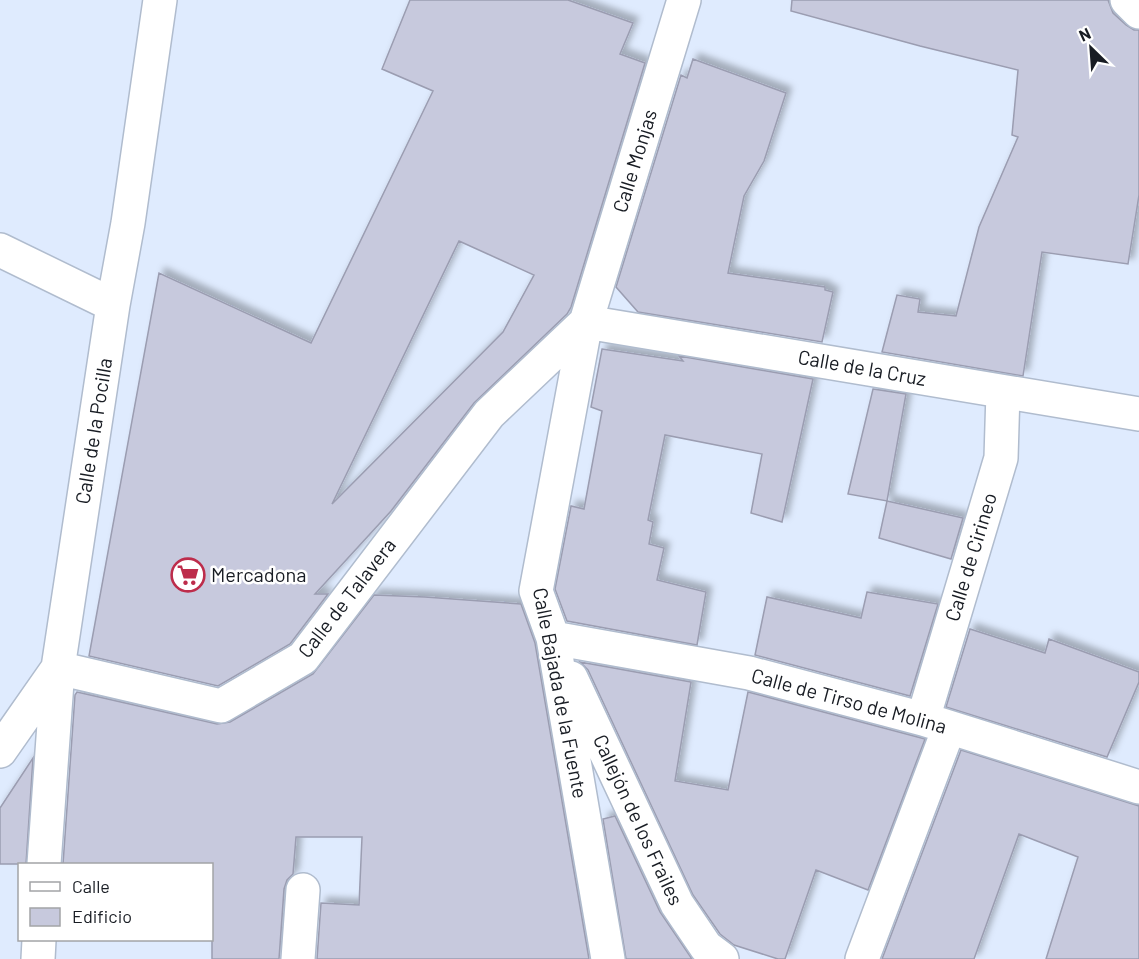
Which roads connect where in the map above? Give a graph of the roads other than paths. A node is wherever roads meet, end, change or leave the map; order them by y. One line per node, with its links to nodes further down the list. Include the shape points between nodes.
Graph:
1 (160, 0): 6 (street, Calle de la Pocilla)
2 (684, 0): 7 (street, Calle Monjas)
3 (1127, 0): 4 (street)
4 (1139, 12)
5 (0, 250): 6 (street)
6 (113, 305): 11 (street, Calle de la Pocilla)
7 (586, 322): 8 (street, Calle de la Cruz); 10 (street, Calle Bajada de la Fuente, via 536,591); 11 (street, Calle de Talavera, via 489,414 303,658 221,706)
8 (1003, 392): 9 (street, Calle de la Cruz); 12 (street, Calle de Cirineo, via 1001,458)
9 (1139, 414)
10 (553, 638): 12 (street, Calle de Tirso de Molina, via 748,674); 20 (street, Calle Bajada de la Fuente); 21 (street, Callejón de los Frailes, via 677,904 706,947)
11 (58, 668): 13 (street); 15 (street, Calle de la Pocilla)
12 (936, 723): 14 (street, Calle de Tirso de Molina); 22 (street)
13 (0, 751)
14 (1139, 787)
15 (44, 863)
16 (303, 890): 19 (street)
17 (39, 941): 18 (street)
18 (38, 959)
19 (298, 959)
20 (608, 959)
21 (722, 959)
22 (862, 959)

